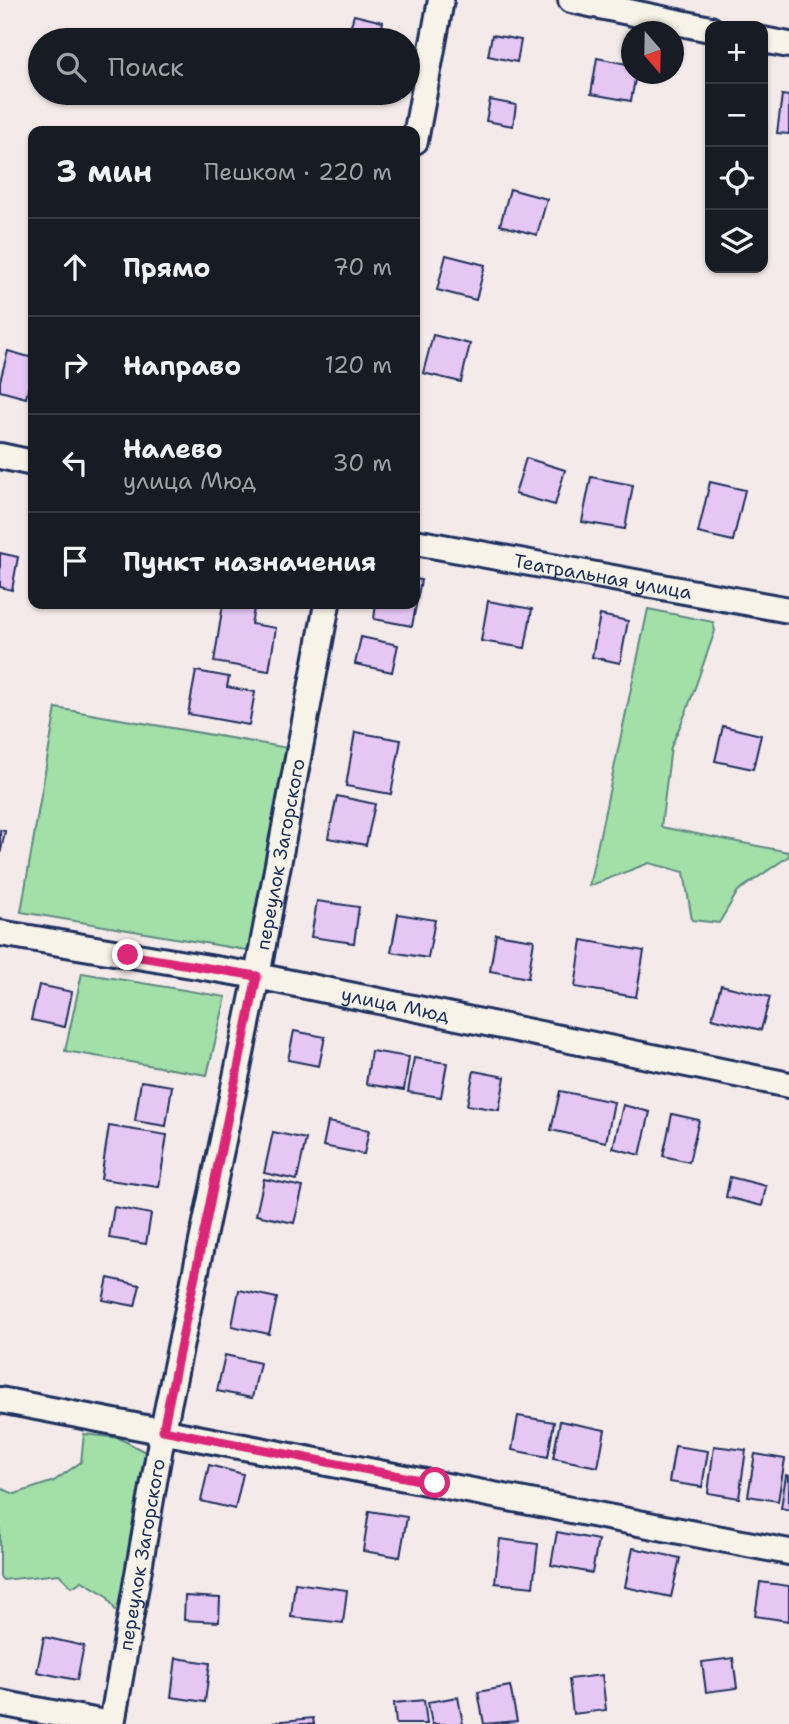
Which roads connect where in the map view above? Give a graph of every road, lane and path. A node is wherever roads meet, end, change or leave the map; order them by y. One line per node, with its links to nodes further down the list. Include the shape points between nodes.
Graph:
1 (441, 0): 6 (street)
2 (572, 0): 3 (street)
3 (705, 28)
4 (768, 41): 5 (street)
5 (789, 45)
6 (418, 126)
7 (0, 456): 8 (street)
8 (28, 462)
9 (420, 543): 11 (street, Театральная улица)
10 (326, 609): 13 (street, переулок Загорского)
11 (789, 610)
12 (0, 933): 13 (street, улица Мюд)
13 (257, 976): 14 (street, улица Мюд); 16 (street, переулок Загорского)
14 (789, 1085)
15 (0, 1399): 16 (street)
16 (163, 1430): 17 (street); 19 (street, переулок Загорского)
17 (789, 1552)
18 (0, 1703): 19 (street)
19 (111, 1724)

